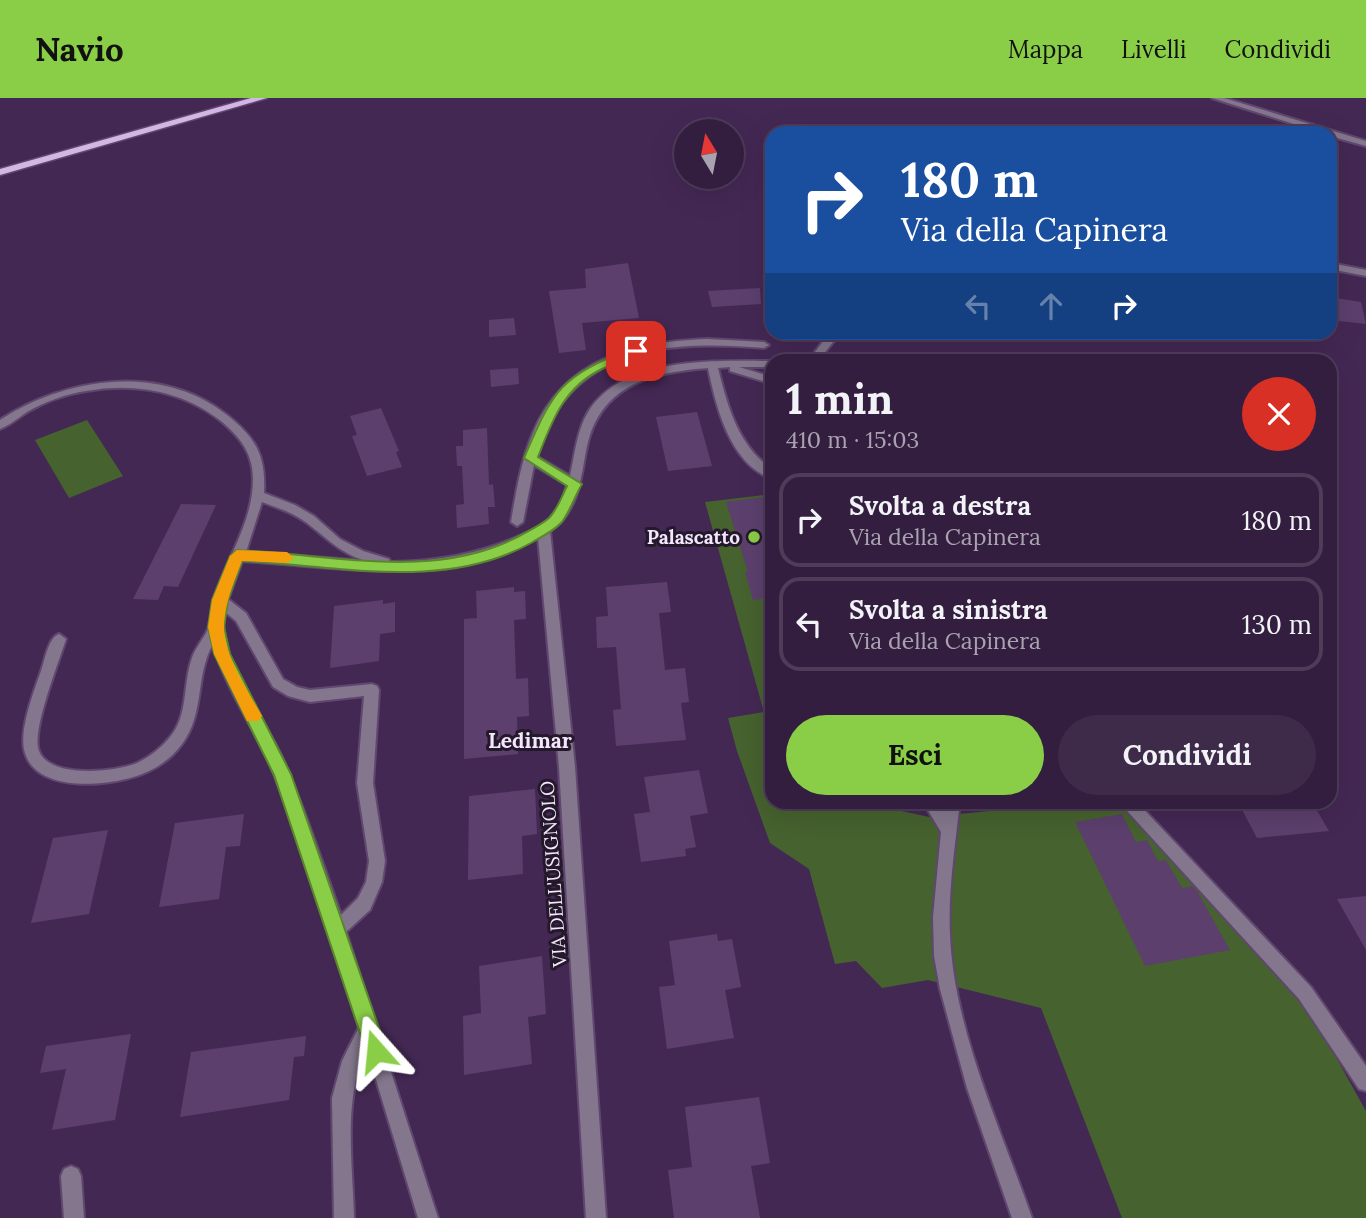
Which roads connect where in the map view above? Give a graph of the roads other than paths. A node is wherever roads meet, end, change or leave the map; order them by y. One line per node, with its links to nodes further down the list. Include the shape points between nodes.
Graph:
1 (262, 98): 6 (main road)
2 (1216, 98): 3 (street)
3 (1307, 126)
4 (1337, 135): 5 (street)
5 (1366, 144)
6 (0, 172)
7 (1337, 267): 8 (street)
8 (1366, 273)
9 (830, 340): 11 (street)
10 (764, 345): 16 (street, via 681,342 622,355 595,368 571,384 553,405)
11 (819, 354)
12 (712, 364): 13 (street); 14 (street); 17 (street, via 738,441); 18 (street, via 644,375 606,398 584,432)
13 (765, 364)
14 (765, 379)
15 (0, 425): 19 (street, via 37,404 101,385 166,388 197,398 225,417 249,442 259,470)
16 (530, 458): 18 (street); 20 (street)
17 (765, 469)
18 (575, 484): 21 (street, via 556,520)
19 (259, 496): 22 (street); 23 (street, via 310,519 358,554)
20 (517, 522)
21 (544, 529): 23 (street, via 512,547 473,559); 38 (street, VIA DELL'USIGNOLO, via 567,767)
22 (237, 556): 23 (street); 24 (street)
23 (402, 568)
24 (220, 600): 25 (street); 31 (street, via 241,617 278,683 293,692 310,696 372,690 365,783 376,872 363,904)
25 (216, 627): 26 (street, via 199,659 178,740 137,770 104,777 71,778 48,770 33,754 31,732); 31 (street, via 222,654 282,774)
26 (59, 639)
27 (935, 809): 30 (street)
28 (951, 809): 30 (street)
29 (1134, 809): 33 (street, via 1306,993)
30 (949, 832): 39 (street, via 942,897 943,955 954,1016)
31 (336, 931): 32 (street)
32 (369, 1027): 36 (street, via 351,1061 342,1098); 37 (street)
33 (1366, 1082)
34 (71, 1176): 35 (street)
35 (74, 1218)
36 (344, 1218)
37 (428, 1218)
38 (596, 1218)
39 (1021, 1218)

